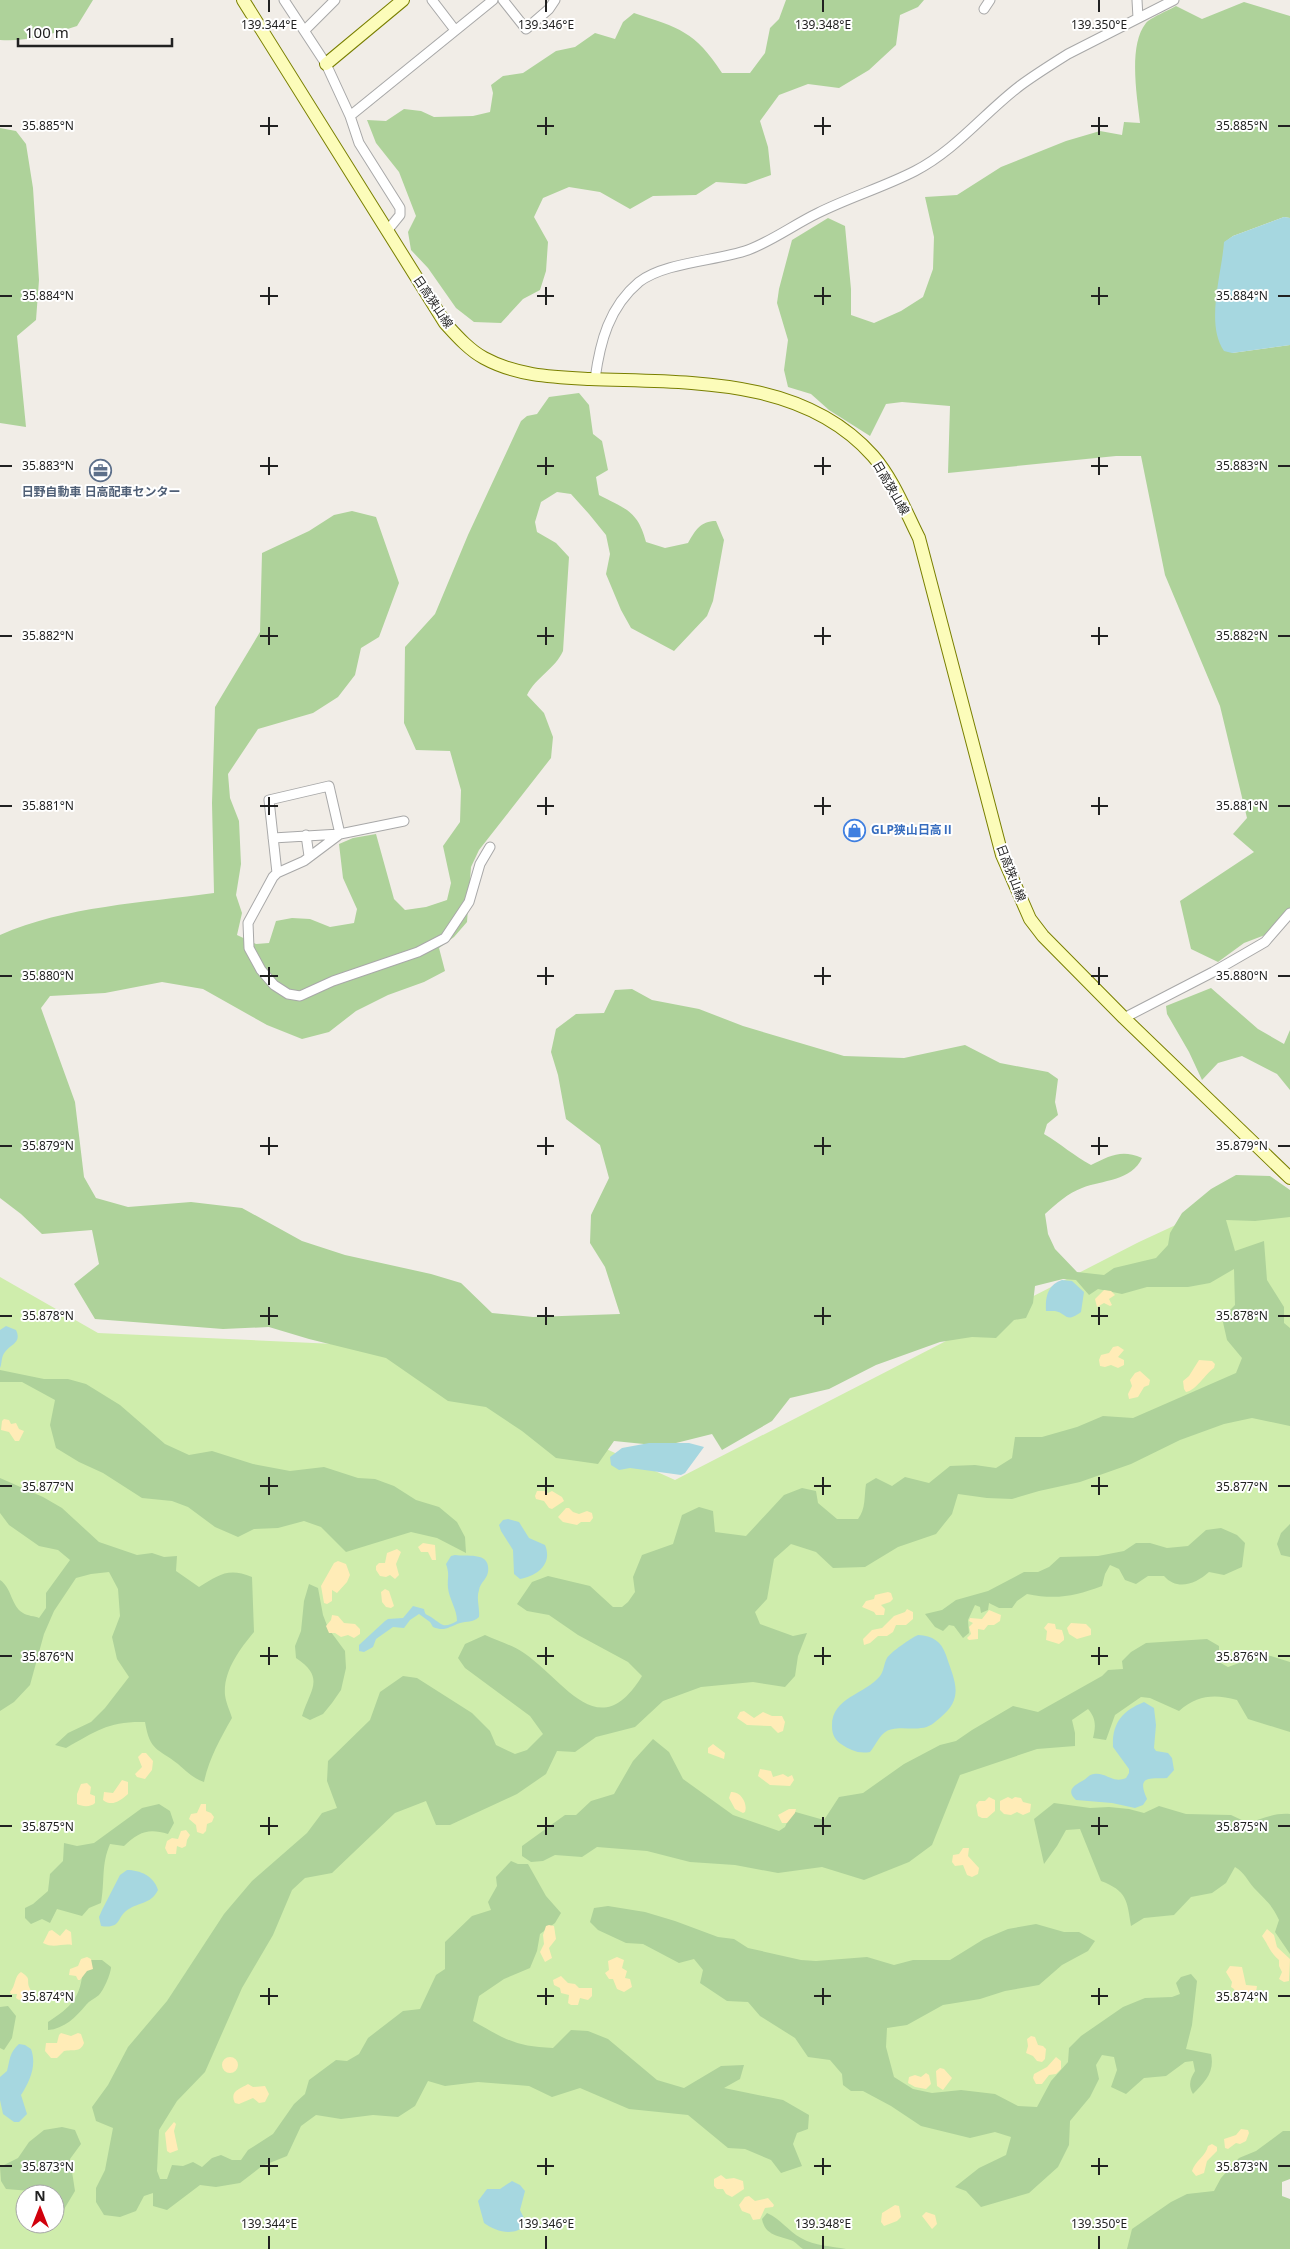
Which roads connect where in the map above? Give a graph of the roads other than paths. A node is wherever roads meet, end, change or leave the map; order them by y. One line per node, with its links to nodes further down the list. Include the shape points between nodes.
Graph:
1 (243, 0): 20 (main road, 日高狭山線)
2 (284, 0): 16 (street)
3 (321, 0): 13 (street)
4 (334, 0): 13 (street)
5 (403, 0): 18 (main road)
6 (432, 0): 17 (street)
7 (493, 0): 17 (street)
8 (503, 0): 9 (street, via 526,29)
9 (555, 0)
10 (990, 0): 14 (street)
11 (1137, 0): 15 (street)
12 (1174, 0): 15 (street)
13 (325, 10): 16 (street)
14 (984, 10)
15 (1138, 18): 21 (street, via 1068,54 1021,85 952,145 916,170 820,212 748,250 666,270 641,281 622,299 608,322)
16 (305, 30): 18 (street)
17 (455, 30): 19 (street)
18 (326, 64): 19 (street)
19 (350, 116): 20 (street, via 359,144 400,208 400,215)
20 (387, 231): 21 (main road, 日高狭山線, via 445,323 482,358 512,371)
21 (595, 379): 30 (main road, 日高狭山線, via 715,385 783,398 833,422 873,456 900,498 918,538 1002,855 1016,892 1043,936)
22 (404, 821): 23 (street)
23 (340, 834): 24 (street); 25 (street, via 329,786 269,800); 27 (street)
24 (306, 835): 25 (street); 27 (street)
25 (273, 838): 28 (street)
26 (490, 847): 28 (street, via 480,864 470,902 445,938 418,952 333,981 300,996 288,994 274,984 260,970 249,948 248,923)
27 (309, 856): 28 (street)
28 (277, 873)
29 (1290, 913): 30 (street, via 1265,942)
30 (1124, 1018): 31 (main road, 日高狭山線)
31 (1290, 1178)

